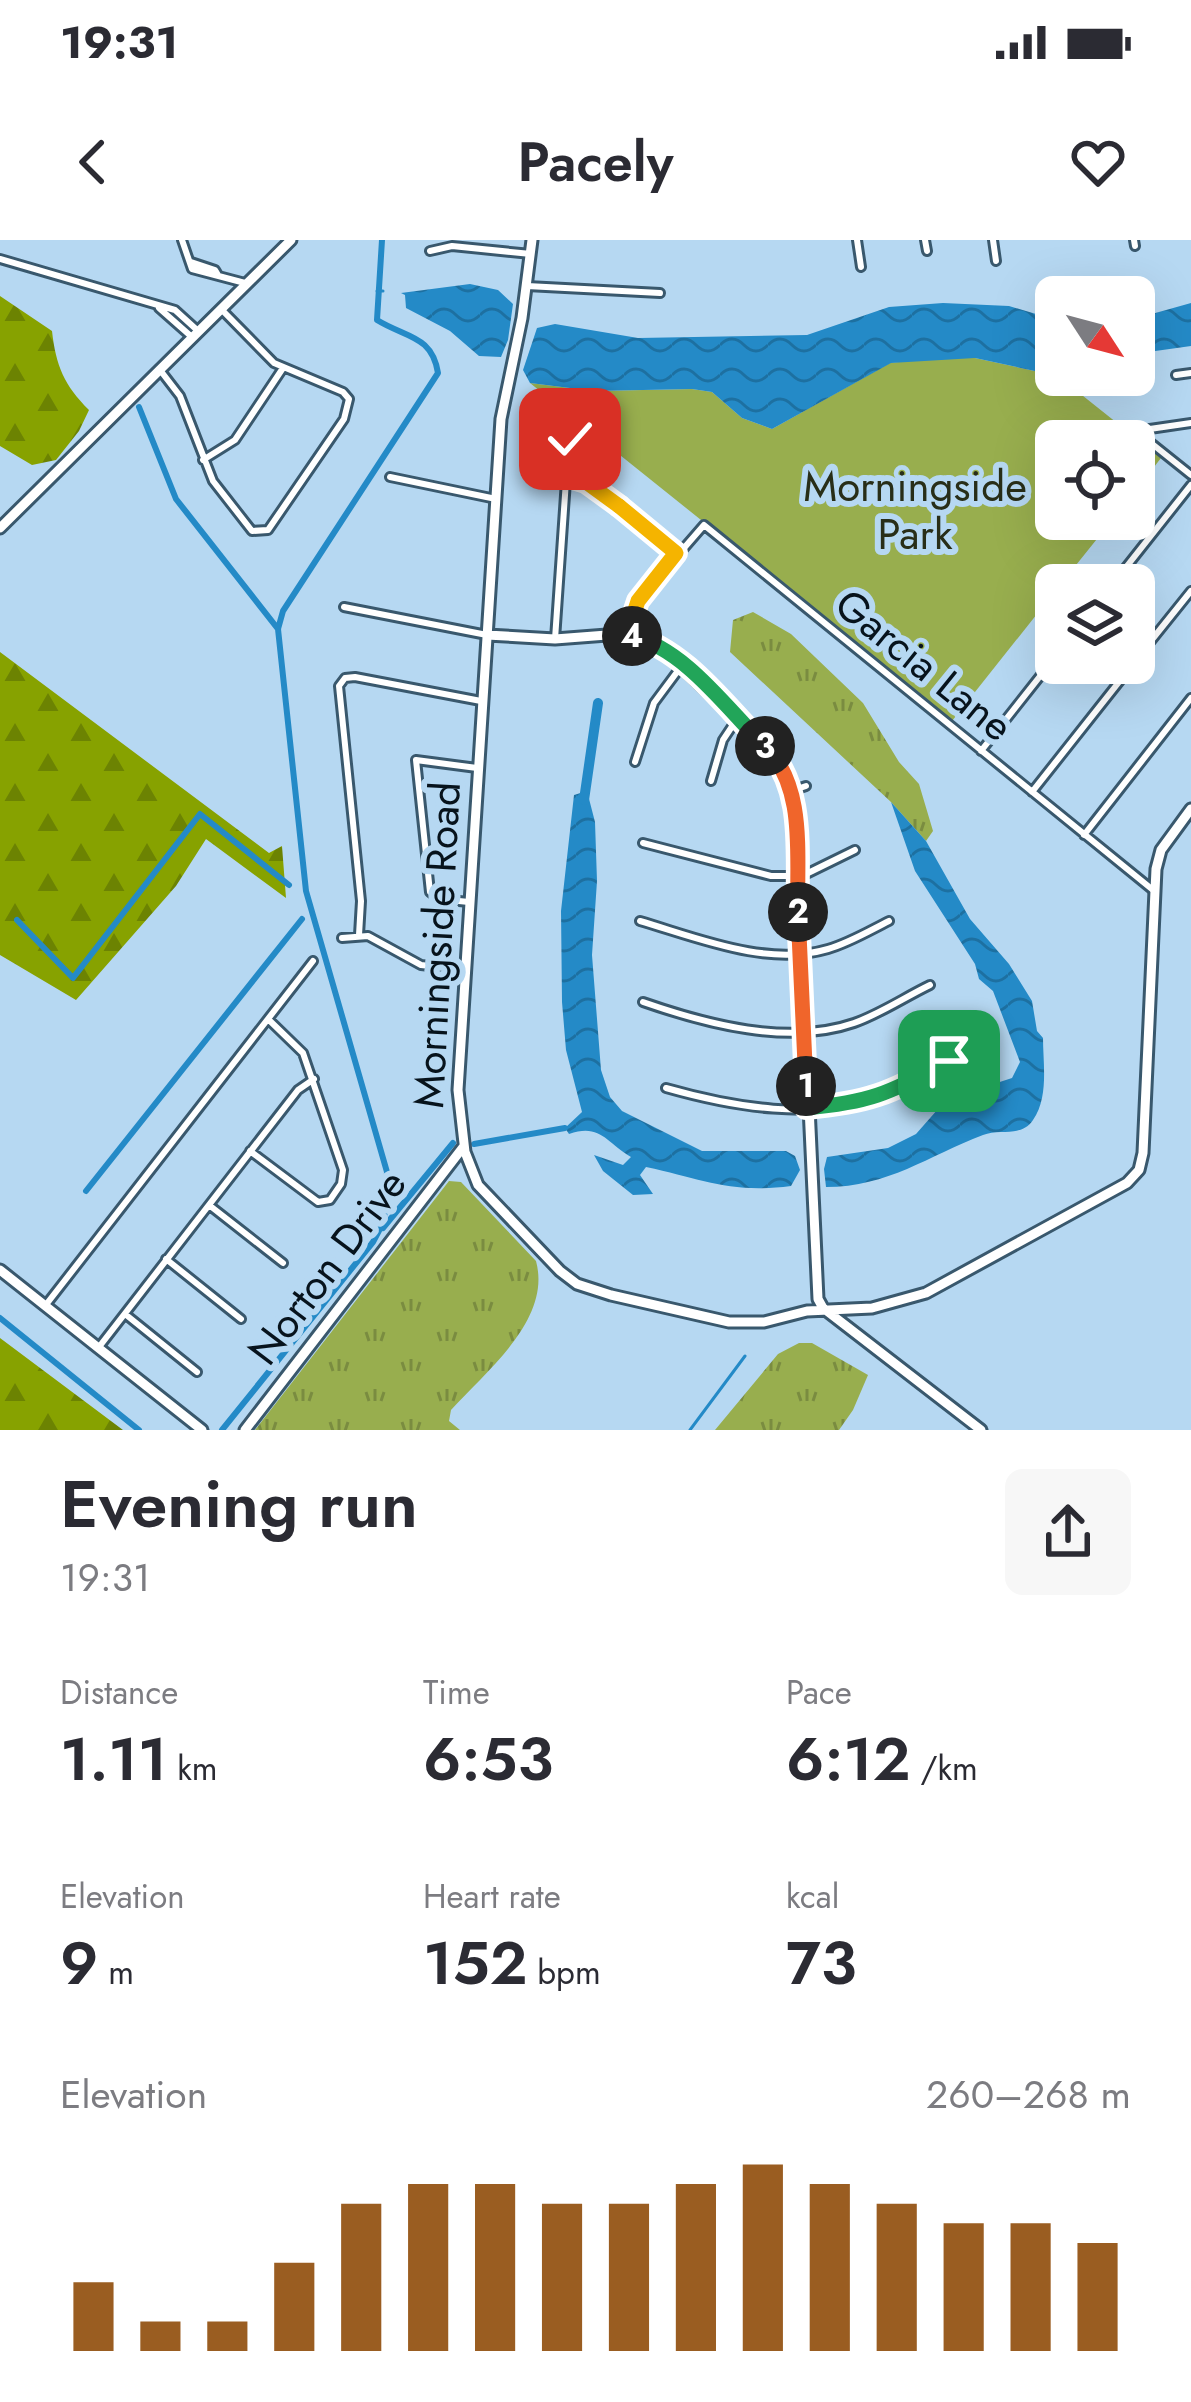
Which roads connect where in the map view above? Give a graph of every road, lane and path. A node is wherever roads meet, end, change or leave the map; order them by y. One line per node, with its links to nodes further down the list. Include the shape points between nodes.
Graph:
1 (182, 240): 13 (street, via 192,269)
2 (291, 240): 13 (street)
3 (532, 240): 9 (street, Morningside Road)
4 (856, 240): 12 (street)
5 (925, 240): 8 (street)
6 (993, 240): 11 (street)
7 (430, 250): 9 (street)
8 (927, 251)
9 (531, 254): 14 (street, Morningside Road)
10 (0, 260): 17 (street, via 175,310)
11 (996, 261)
12 (861, 267)
13 (247, 284): 16 (street)
14 (527, 286): 15 (street); 29 (street, Morningside Road, via 504,398)
15 (660, 293)
16 (222, 309): 17 (street); 18 (street)
17 (196, 335): 19 (street)
18 (283, 368): 24 (street, via 235,440); 24 (street, via 343,392 350,404 271,527 252,531)
19 (160, 370): 24 (street, via 180,396); 30 (street)
20 (1191, 373): 21 (street)
21 (1176, 375)
22 (1191, 422): 25 (street, via 1136,431)
23 (576, 429): 26 (street)
24 (203, 460)
25 (1191, 475)
26 (566, 476): 31 (street, via 592,486); 38 (street)
27 (391, 477): 29 (street)
28 (1191, 485): 32 (street)
29 (496, 499): 35 (street, Morningside Road)
30 (0, 528)
31 (676, 553): 36 (street, via 638,601); 45 (street, Garcia Lane, via 704,525)
32 (1129, 564)
33 (1191, 591): 37 (street)
34 (344, 607): 35 (street)
35 (488, 634): 38 (street); 43 (street, Morningside Road)
36 (628, 635): 38 (street); 39 (street)
37 (1155, 636)
38 (555, 639)
39 (683, 665): 44 (street); 46 (street, via 654,703)
40 (1035, 683): 45 (street)
41 (1117, 684): 51 (street)
42 (1191, 698): 53 (street)
43 (483, 701): 47 (street, Morningside Road); 61 (street, via 355,677 339,686)
44 (737, 719): 48 (street); 50 (street, via 771,752)
45 (981, 751): 51 (street, Garcia Lane)
46 (635, 762)
47 (478, 769): 58 (street, Morningside Road); 58 (street, via 416,760 430,892)
48 (711, 781)
49 (806, 786): 50 (street)
50 (791, 791): 56 (street)
51 (1032, 792): 53 (street, Garcia Lane)
52 (1191, 809): 57 (street, Morningside Road, via 1161,850)
53 (1084, 835): 57 (street, Garcia Lane)
54 (643, 843): 56 (street)
55 (855, 850): 56 (street)
56 (797, 877): 63 (street)
57 (1156, 892): 81 (street, Morningside Road, via 1143,1153 1134,1177 926,1293)
58 (469, 902): 65 (street, Morningside Road)
59 (640, 921): 63 (street, via 761,953)
60 (889, 921): 63 (street, via 835,947)
61 (359, 935): 62 (street); 65 (street, via 421,965)
62 (342, 938)
63 (800, 953): 69 (street)
64 (314, 961): 68 (street)
65 (465, 970): 74 (street, Morningside Road, via 458,1090)
66 (929, 985): 69 (street, via 857,1023)
67 (644, 1002): 69 (street, via 733,1026)
68 (269, 1020): 71 (street, via 299,1047); 80 (street)
69 (803, 1031): 73 (street)
70 (965, 1053): 73 (street, via 878,1098)
71 (314, 1079): 75 (street); 75 (street, via 343,1170 334,1196 313,1199)
72 (666, 1088): 73 (street, via 746,1107)
73 (806, 1108): 82 (street, via 816,1293)
74 (464, 1146): 82 (street, Morningside Road, via 493,1203 577,1284 729,1322); 89 (street, Norton Drive)
75 (250, 1151): 76 (street)
76 (208, 1205): 77 (street); 78 (street)
77 (166, 1259): 83 (street); 84 (street)
78 (283, 1262)
79 (0, 1270): 80 (street)
80 (46, 1306): 86 (street)
81 (859, 1308): 82 (street, Morningside Road); 85 (street)
82 (826, 1310): 85 (street)
83 (125, 1314): 86 (street); 87 (street)
84 (241, 1318)
85 (859, 1335): 90 (street)
86 (98, 1347): 88 (street)
87 (197, 1372)
88 (202, 1430)
89 (245, 1430)
90 (981, 1430)

